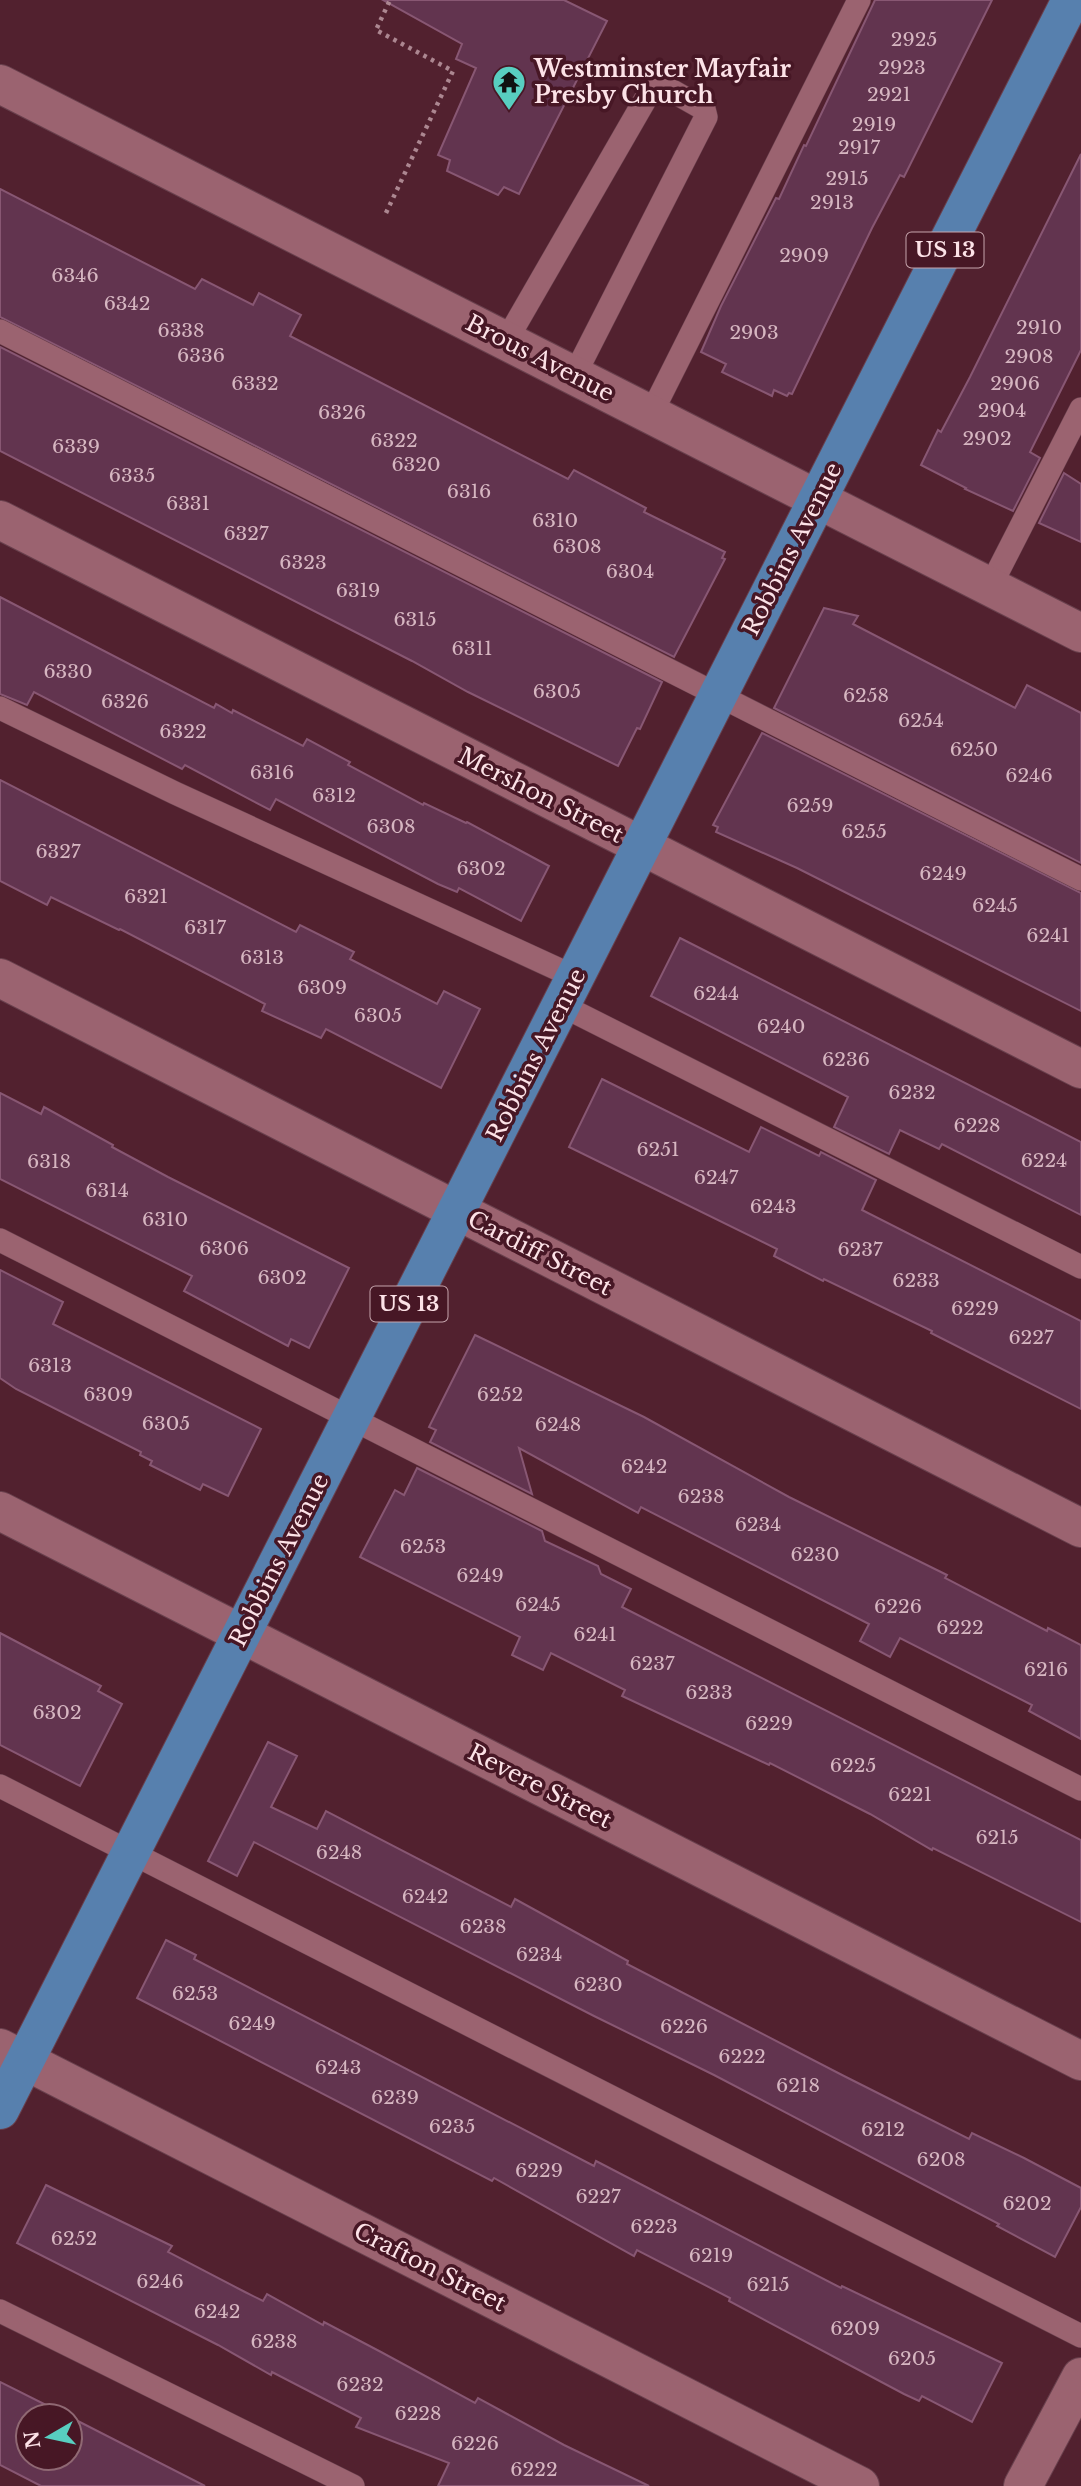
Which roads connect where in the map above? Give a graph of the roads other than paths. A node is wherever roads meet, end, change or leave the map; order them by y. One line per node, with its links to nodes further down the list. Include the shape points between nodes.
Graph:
1 (859, 0): 8 (lane)
2 (1071, 0): 9 (highway, Robbins Avenue / US 13)
3 (0, 83): 5 (street, Brous Avenue)
4 (0, 331): 13 (lane)
5 (506, 341): 6 (street, Brous Avenue); 6 (lane, via 653,86 660,84 704,109 706,117)
6 (574, 376): 8 (street, Brous Avenue)
7 (1081, 409): 11 (lane)
8 (651, 414): 9 (street, Brous Avenue)
9 (818, 499): 11 (street, Brous Avenue); 13 (highway, Robbins Avenue / US 13)
10 (0, 520): 15 (street, Mershon Street)
11 (990, 587): 12 (street, Brous Avenue)
12 (1081, 633)
13 (718, 695): 15 (highway, Robbins Avenue / US 13); 16 (lane)
14 (0, 708): 18 (lane)
15 (641, 846): 18 (highway, Robbins Avenue / US 13); 19 (street, Mershon Street)
16 (1081, 878)
17 (0, 978): 20 (street, Cardiff Street)
18 (568, 991): 20 (highway, Robbins Avenue / US 13); 22 (lane)
19 (1081, 1069)
20 (457, 1210): 23 (highway, Robbins Avenue / US 13); 25 (street, Cardiff Street)
21 (0, 1240): 23 (lane)
22 (1081, 1267)
23 (351, 1418): 26 (highway, Robbins Avenue / US 13); 28 (lane)
24 (0, 1511): 26 (street, Revere Street)
25 (1081, 1528)
26 (242, 1634): 29 (highway, Robbins Avenue / US 13); 31 (street, Revere Street)
27 (0, 1786): 29 (lane)
28 (1081, 1789)
29 (131, 1853): 30 (highway, Robbins Avenue / US 13); 34 (lane)
30 (12, 2055): 32 (highway, Robbins Avenue / US 13); 37 (street, Crafton Street)
31 (1081, 2061)
32 (0, 2110)
33 (0, 2311): 36 (lane)
34 (1081, 2336)
35 (1081, 2377): 38 (street)
36 (353, 2486)
37 (860, 2486)
38 (1023, 2486)

